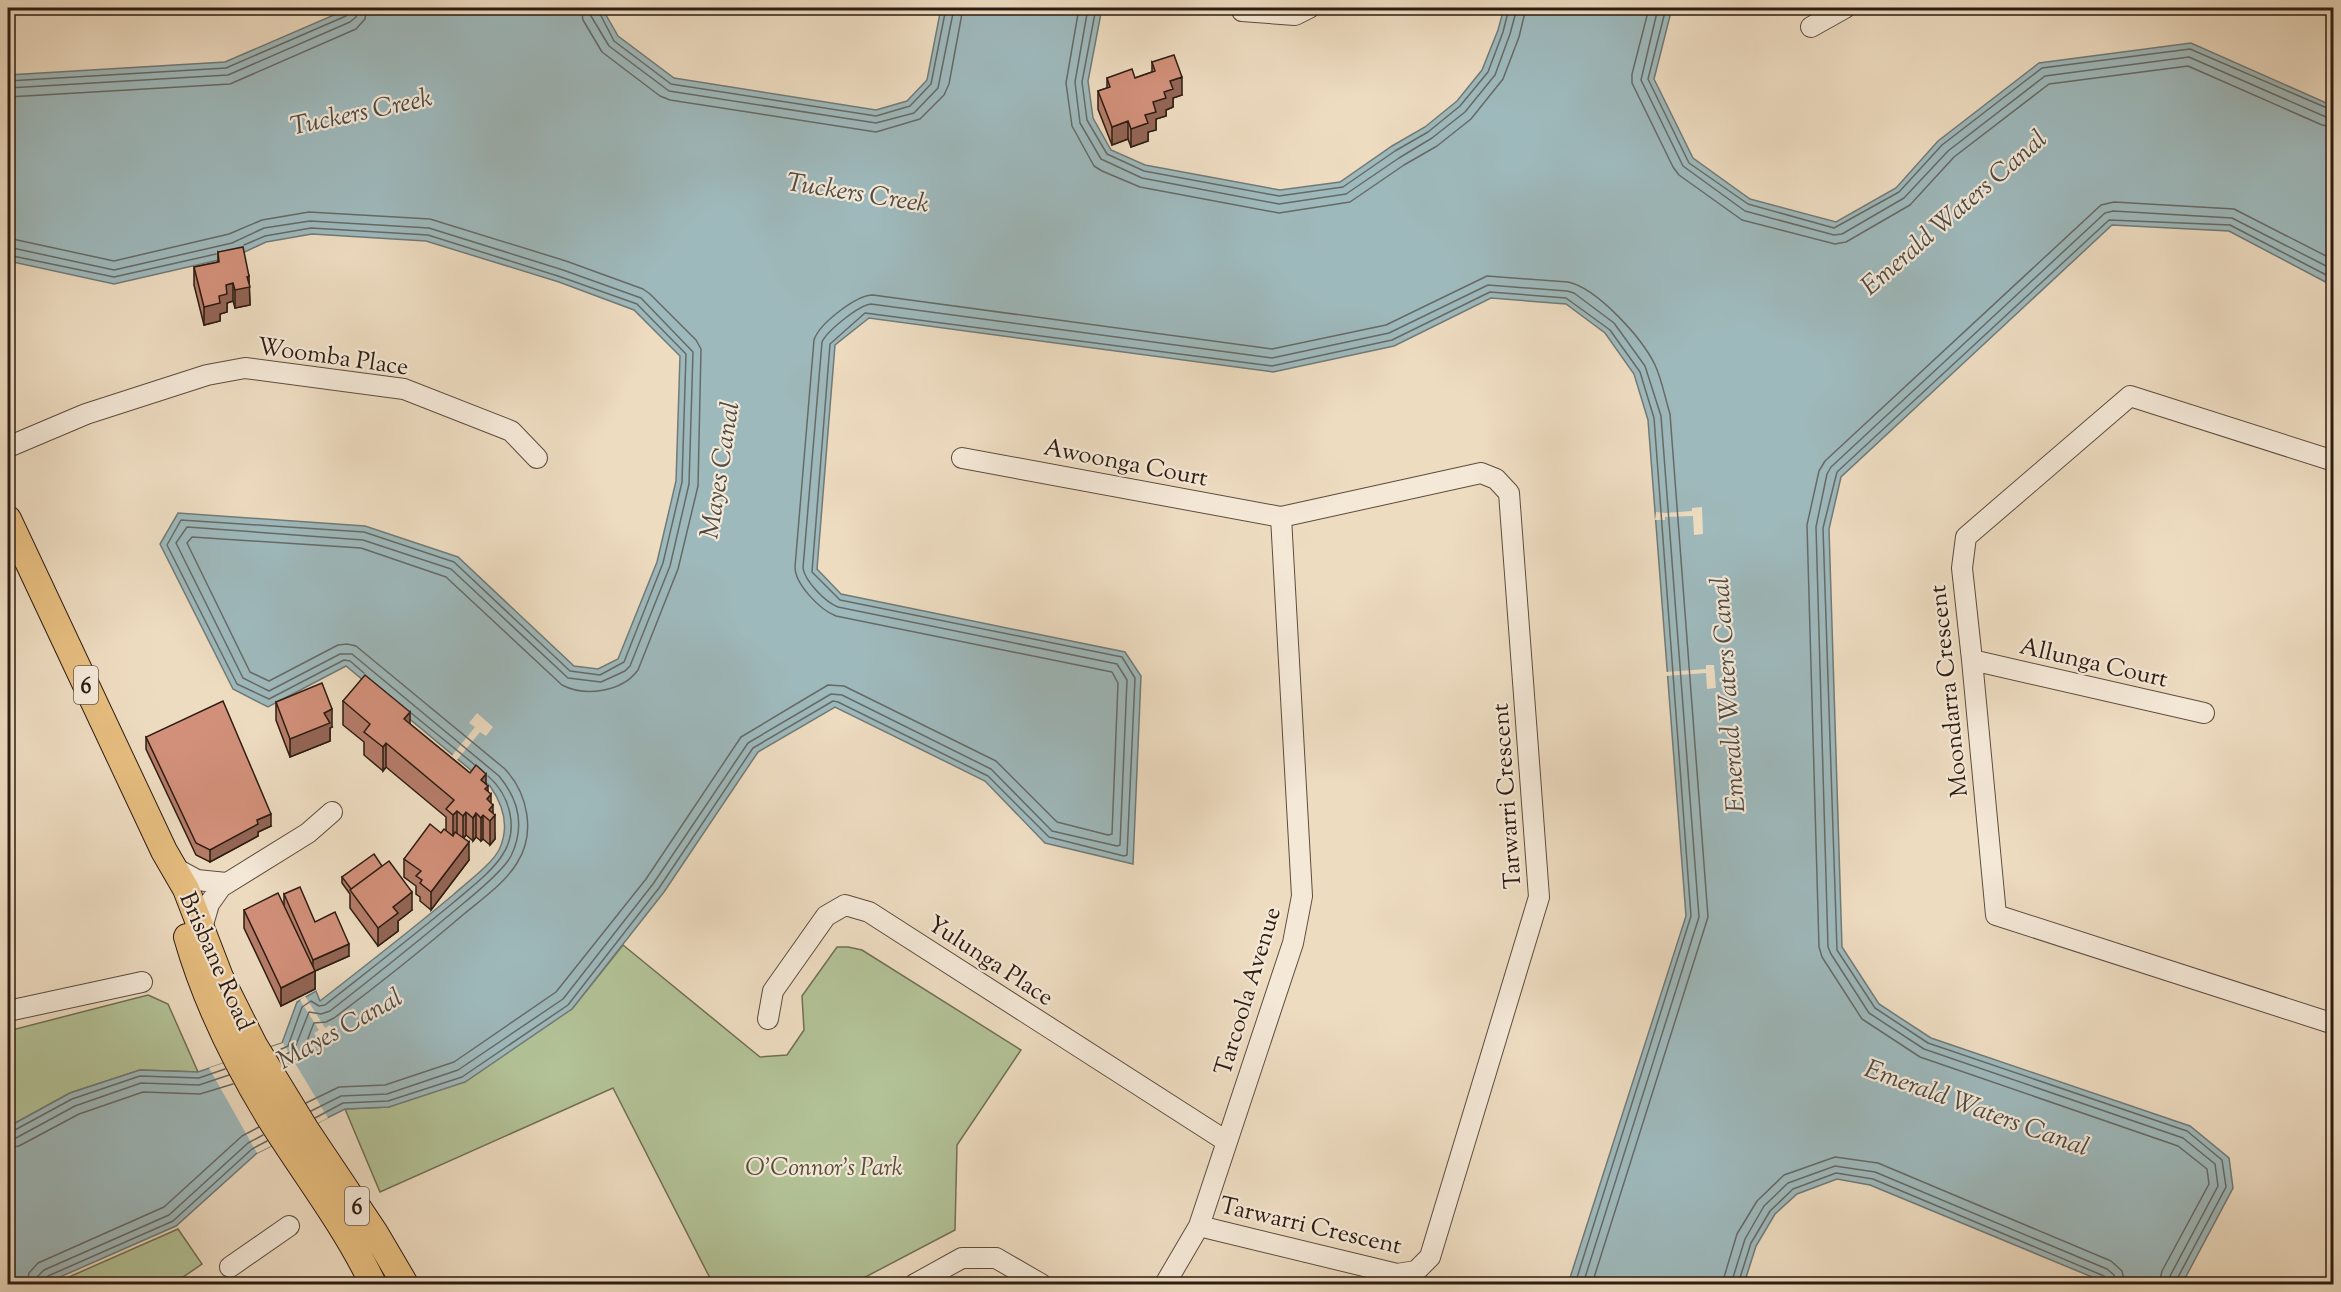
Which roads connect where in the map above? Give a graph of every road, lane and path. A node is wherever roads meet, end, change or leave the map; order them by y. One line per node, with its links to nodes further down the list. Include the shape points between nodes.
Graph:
1 (1309, 8): 3 (street, via 1295,15)
2 (1845, 8): 4 (street)
3 (1242, 11)
4 (1810, 27)
5 (8, 447): 6 (street, Woomba Place, via 86,414 207,375 245,368 404,389 511,431)
6 (537, 458)
7 (962, 458): 9 (street, Awoonga Court)
8 (2334, 461): 11 (street, Moondarra Crescent, via 2130,396 1966,537 1962,568)
9 (1281, 517): 23 (street, Tarcoola Avenue, via 1302,896 1293,943); 25 (street, Tarwarri Crescent, via 1481,473 1496,479 1509,493 1539,897 1430,1257 1416,1271 1397,1275)
10 (8, 519): 14 (main road, Brisbane Road / 6)
11 (1972, 660): 12 (street, Allunga Court); 20 (street, Moondarra Crescent, via 1996,915)
12 (2204, 713)
13 (332, 812): 15 (street, via 308,833)
14 (168, 859): 15 (street, via 196,880); 16 (main road, Brisbane Road, via 186,889); 21 (main road, Brisbane Road / 6, via 190,951)
15 (226, 883): 16 (street, via 209,904)
16 (201, 931): 21 (main road, Brisbane Road, via 236,1012)
17 (142, 982): 18 (street)
18 (8, 1011)
19 (768, 1019): 23 (street, Yulunga Place, via 773,991 826,916 844,905 869,912)
20 (2334, 1024)
21 (244, 1050): 22 (main road, Brisbane Road / 6)
22 (295, 1135): 27 (main road, Brisbane Road / 6); 28 (main road, Brisbane Road / 6, via 375,1233)
23 (1226, 1141): 25 (street, Tarcoola Avenue)
24 (289, 1226): 26 (street)
25 (1199, 1226): 31 (street, Tarcoola Avenue)
26 (230, 1267)
27 (373, 1284)
28 (405, 1284)
29 (915, 1284): 30 (street, via 962,1258 996,1258)
30 (1041, 1284)
31 (1165, 1284)

